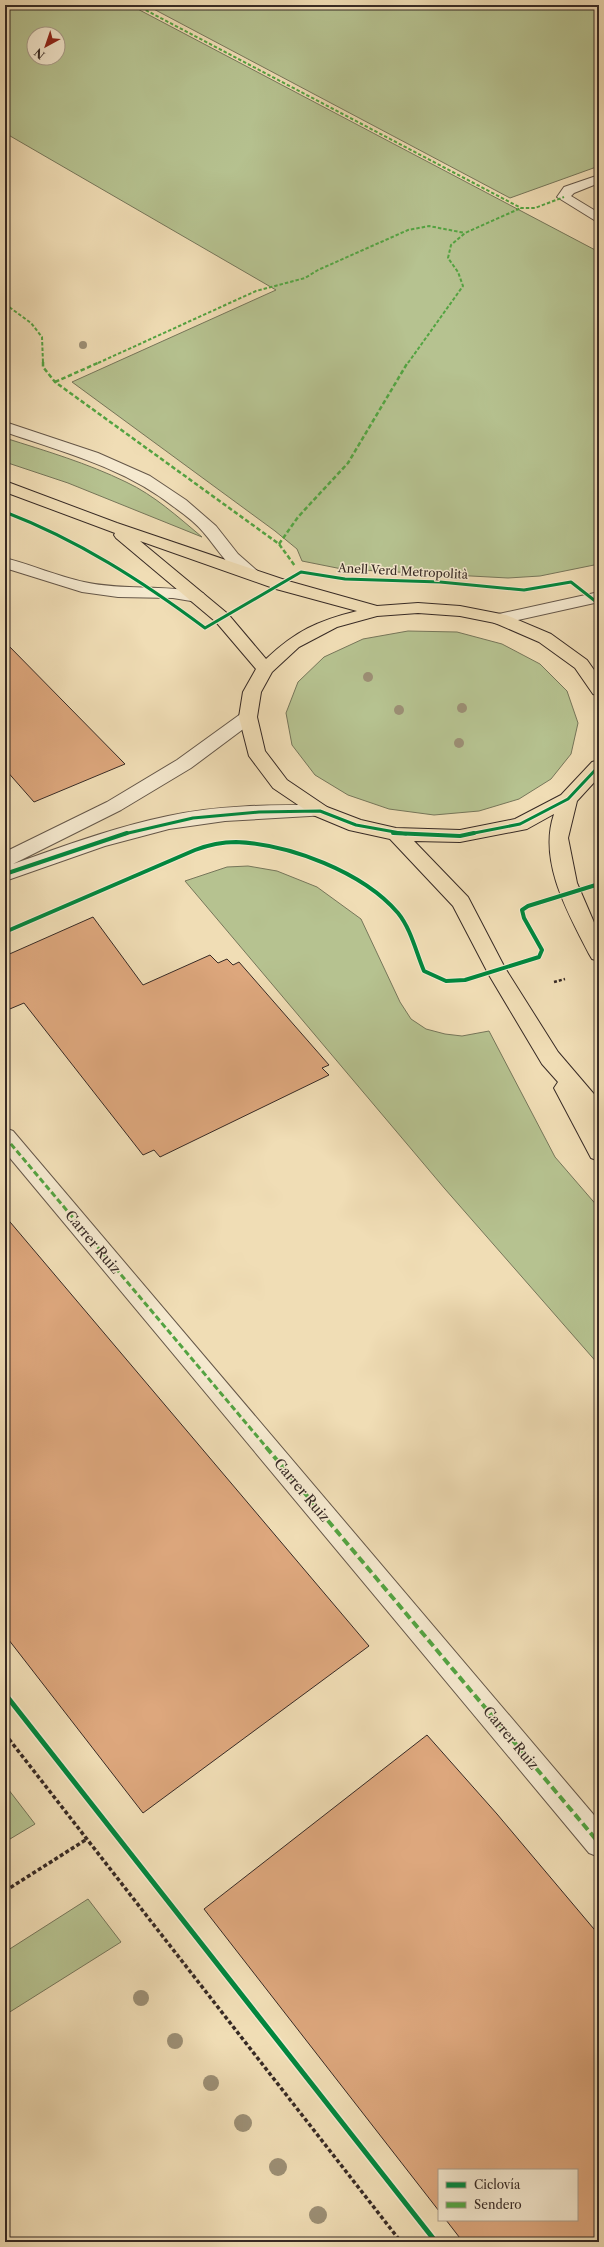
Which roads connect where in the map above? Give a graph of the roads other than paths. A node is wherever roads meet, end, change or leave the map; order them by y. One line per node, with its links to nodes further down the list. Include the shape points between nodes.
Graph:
1 (599, 179): 2 (street, via 569,190 564,197)
2 (599, 219)
3 (5, 427): 7 (street, via 92,456 144,479 180,502 210,529 232,558)
4 (5, 486): 5 (main road)
5 (110, 526): 7 (main road); 8 (main road)
6 (5, 563): 8 (street, via 82,587)
7 (254, 575): 10 (main road)
8 (197, 597): 12 (main road, via 222,618)
9 (599, 597): 11 (street)
10 (377, 611): 11 (main road, via 418,608 460,611); 12 (main road, via 332,624 293,643)
11 (500, 620): 13 (main road, via 545,638 581,664)
12 (265, 669): 14 (main road, via 252,692)
13 (599, 690)
14 (248, 717): 17 (main road, via 256,752 280,784); 19 (street, via 184,764 114,806)
15 (599, 766): 16 (main road)
16 (568, 799): 18 (main road, via 520,824 460,836); 21 (main road, via 558,837 563,863 572,892)
17 (320, 811): 18 (main road, via 356,825); 20 (street, via 259,812 193,818 138,830)
18 (396, 834): 22 (main road, via 461,902 496,970)
19 (5, 860)
20 (5, 874)
21 (599, 954)
22 (550, 1058): 23 (main road); 25 (main road)
23 (599, 1115)
24 (5, 1137): 26 (street, Carrer Ruiz)
25 (599, 1152)
26 (599, 1843)

